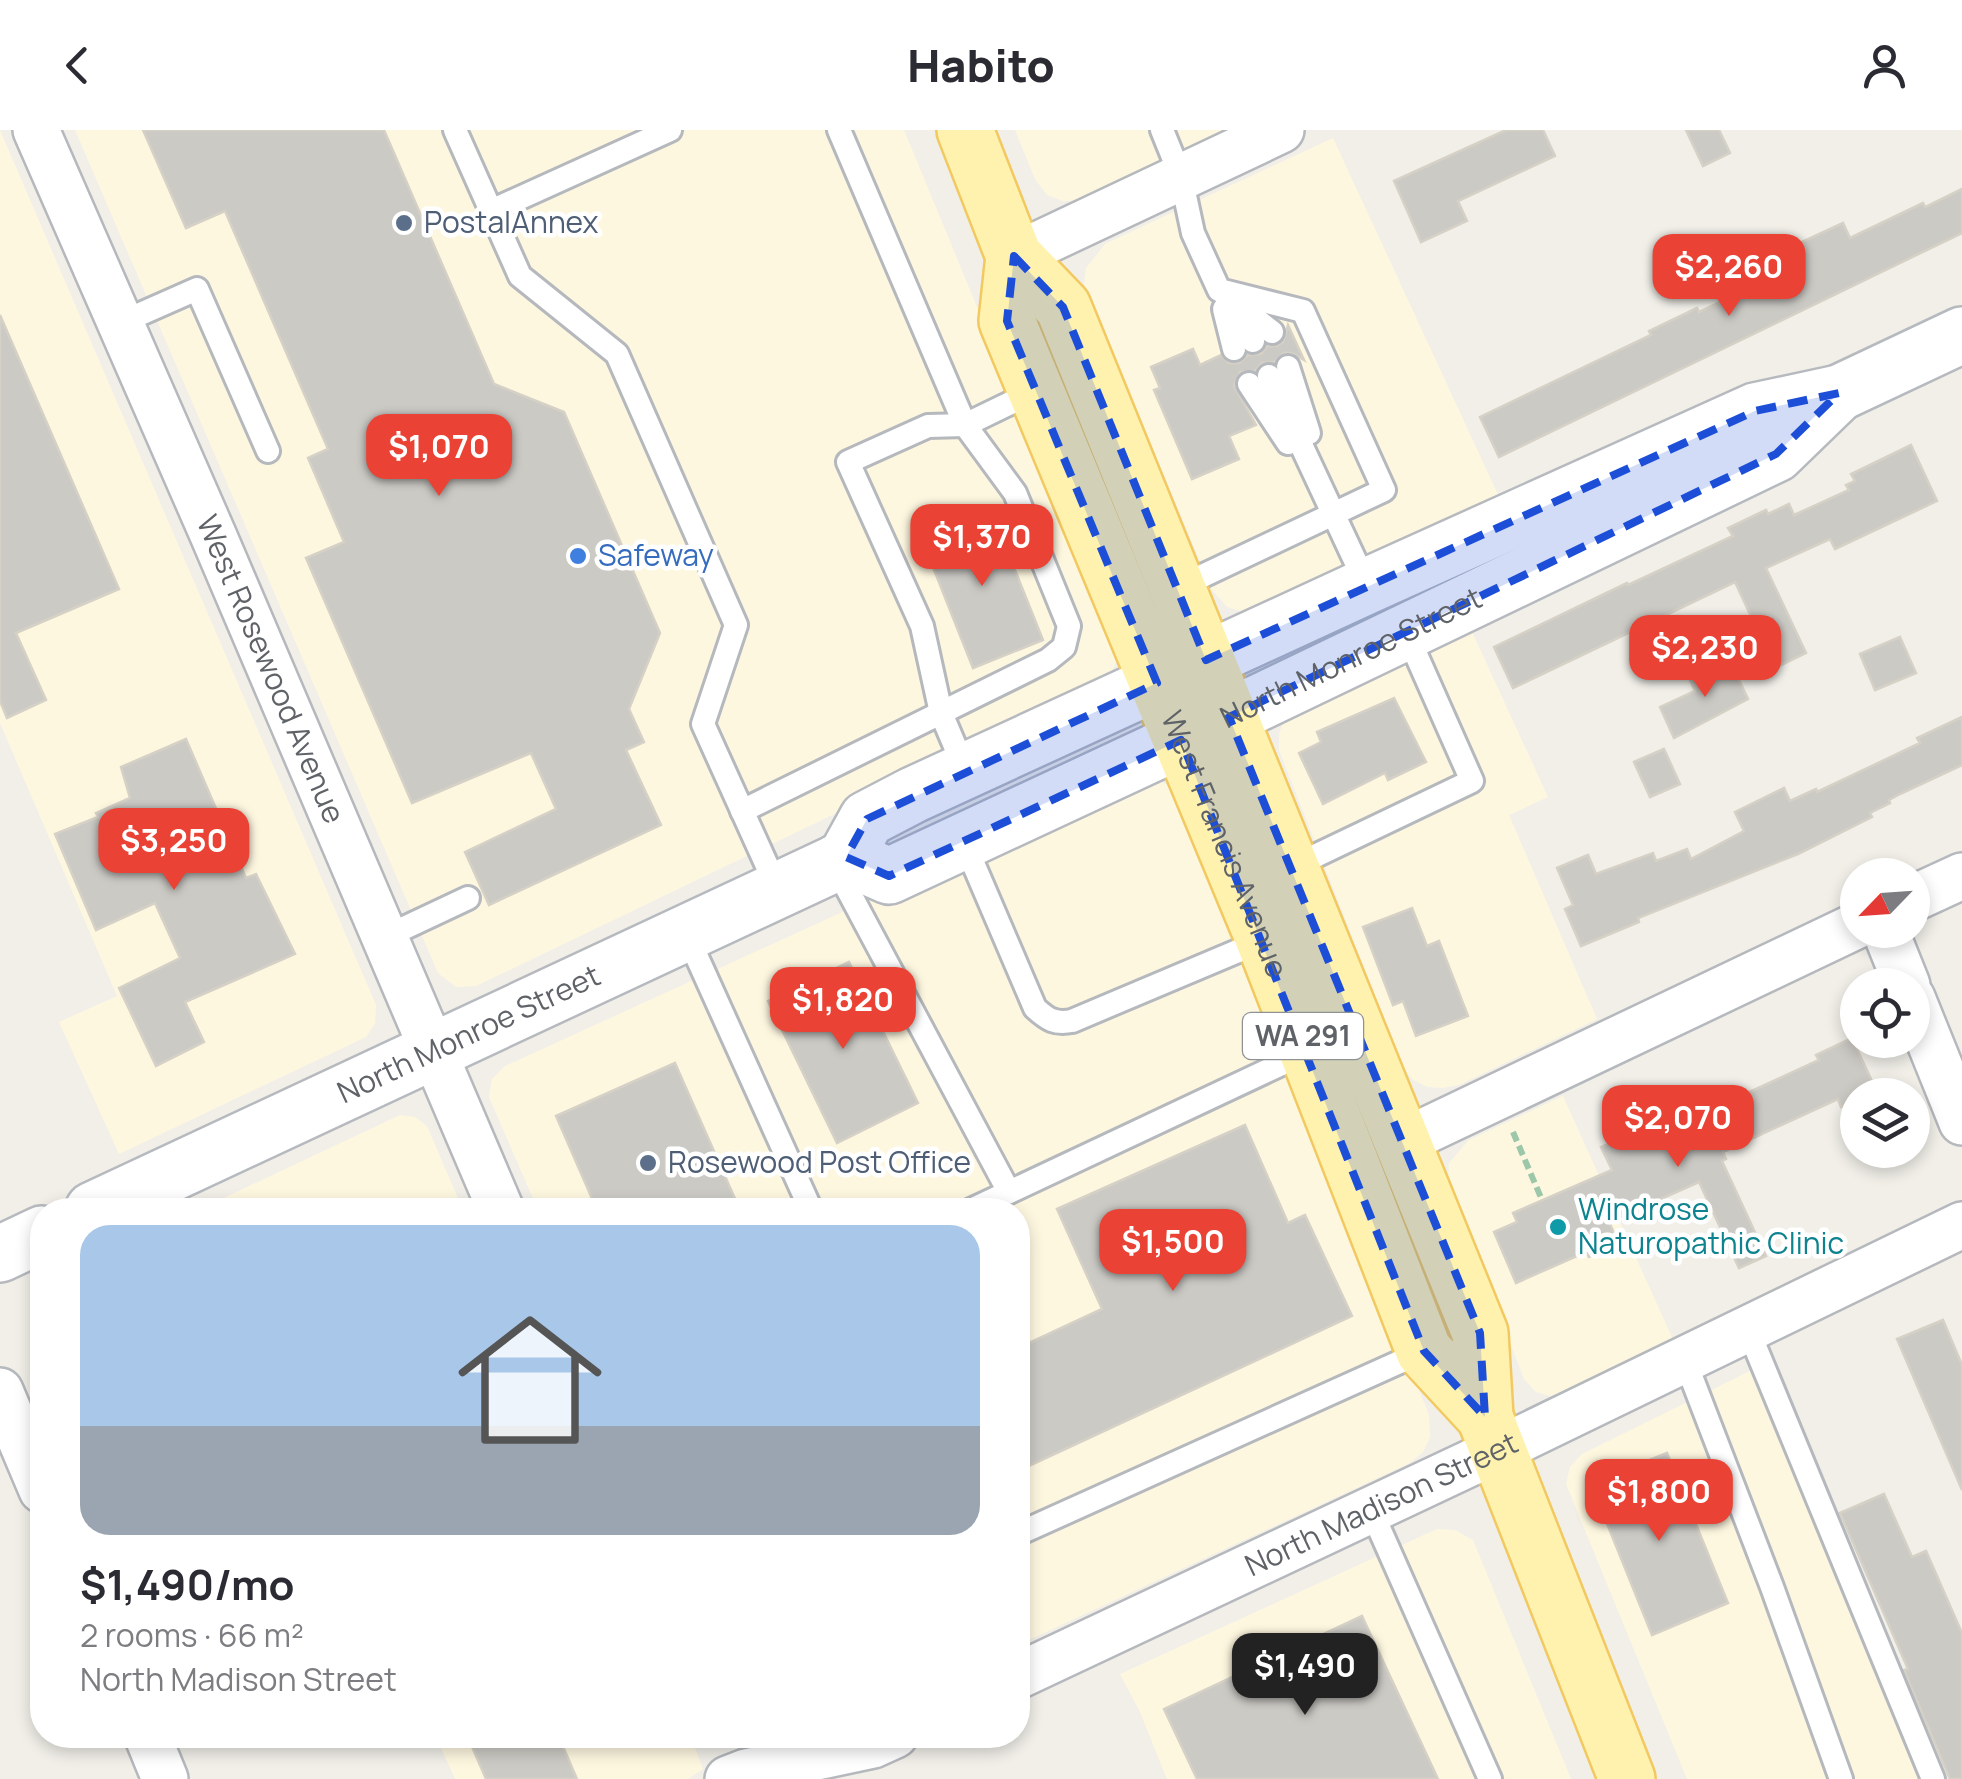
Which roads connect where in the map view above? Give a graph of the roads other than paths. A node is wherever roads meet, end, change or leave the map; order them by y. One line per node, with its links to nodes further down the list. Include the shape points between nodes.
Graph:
1 (36, 130): 12 (street, West Rosewood Avenue)
2 (456, 130): 9 (lane)
3 (670, 130): 9 (lane)
4 (840, 130): 16 (lane)
5 (964, 130): 10 (main road, West Francis Avenue / WA 291)
6 (1162, 130): 8 (lane)
7 (1281, 130): 8 (street)
8 (1181, 177): 10 (street); 11 (lane, via 1193,233)
9 (491, 210): 27 (lane, via 520,276 617,354 736,625 703,724)
10 (1014, 256): 14 (main road, West Francis Avenue / WA 291, via 1006,321); 20 (main road, West Francis Avenue / WA 291, via 1063,307)
11 (1219, 290): 11 (lane, via 1253,341); 18 (lane, via 1303,311 1384,490)
12 (120, 323): 17 (lane, via 197,289); 37 (street, West Rosewood Avenue)
13 (1962, 335): 15 (main road, North Monroe Street)
14 (1035, 391): 16 (lane); 23 (main road, West Francis Avenue / WA 291)
15 (1839, 393): 19 (main road, North Monroe Street, via 1755,411); 21 (main road, North Monroe Street, via 1776,454)
16 (964, 425): 24 (lane, via 1016,493 1069,626 1064,647 1048,660); 24 (lane, via 928,426 848,462 922,626)
17 (268, 451)
18 (1334, 513): 18 (lane, via 1269,376); 19 (lane); 20 (lane)
19 (1367, 586): 22 (main road, North Monroe Street)
20 (1177, 588): 22 (main road, West Francis Avenue / WA 291)
21 (1406, 632): 25 (main road, North Monroe Street); 30 (lane, via 1472,781)
22 (1206, 660): 23 (main road, North Monroe Street); 25 (main road, West Francis Avenue / WA 291)
23 (1157, 683): 25 (main road, West Francis Avenue / WA 291); 26 (main road, North Monroe Street)
24 (942, 713): 26 (lane); 27 (lane)
25 (1205, 728): 28 (main road, North Monroe Street); 30 (main road, West Francis Avenue / WA 291); 38 (main road, West Francis Avenue / WA 291)
26 (966, 772): 29 (main road, North Monroe Street, via 867,819)
27 (742, 811): 32 (lane)
28 (963, 841): 29 (main road, North Monroe Street, via 889,876); 38 (lane, via 1035,1008 1048,1020 1072,1020)
29 (840, 861): 32 (main road, North Monroe Street); 44 (lane)
30 (1290, 868): 43 (main road, West Francis Avenue / WA 291)
31 (1962, 876): 33 (street)
32 (778, 890): 35 (main road, North Monroe Street)
33 (1930, 891)
34 (468, 898): 37 (lane)
35 (686, 933): 41 (main road, North Monroe Street); 47 (lane)
36 (1840, 934): 43 (street)
37 (384, 938): 41 (street, West Rosewood Avenue)
38 (1264, 940): 40 (main road, West Francis Avenue / WA 291)
39 (1930, 1043): 42 (street)
40 (1309, 1051): 44 (lane); 53 (main road, West Francis Avenue / WA 291)
41 (432, 1052): 45 (main road, North Monroe Street); 46 (street, West Rosewood Avenue)
42 (1962, 1122)
43 (1402, 1142): 56 (main road, West Francis Avenue / WA 291, via 1480,1333)
44 (1009, 1192): 48 (lane)
45 (119, 1198)
46 (496, 1198)
47 (806, 1198)
48 (996, 1198)
49 (1962, 1225): 52 (street, North Madison Street)
50 (30, 1240): 51 (main road)
51 (0, 1254)
52 (1747, 1327): 54 (street, North Madison Street); 68 (lane)
53 (1424, 1352): 56 (main road, West Francis Avenue / WA 291); 59 (lane)
54 (1684, 1358): 56 (street, North Madison Street); 67 (lane)
55 (0, 1390): 57 (street)
56 (1491, 1434): 58 (street, North Madison Street); 66 (main road, West Francis Avenue / WA 291)
57 (30, 1461)
58 (1371, 1510): 60 (street, North Madison Street); 65 (lane)
59 (1030, 1529)
60 (1030, 1670)
61 (152, 1748): 64 (street)
62 (881, 1749): 63 (street)
63 (735, 1762)
64 (165, 1779)
65 (1490, 1779)
66 (1626, 1779)
67 (1841, 1779)
68 (1932, 1779)

